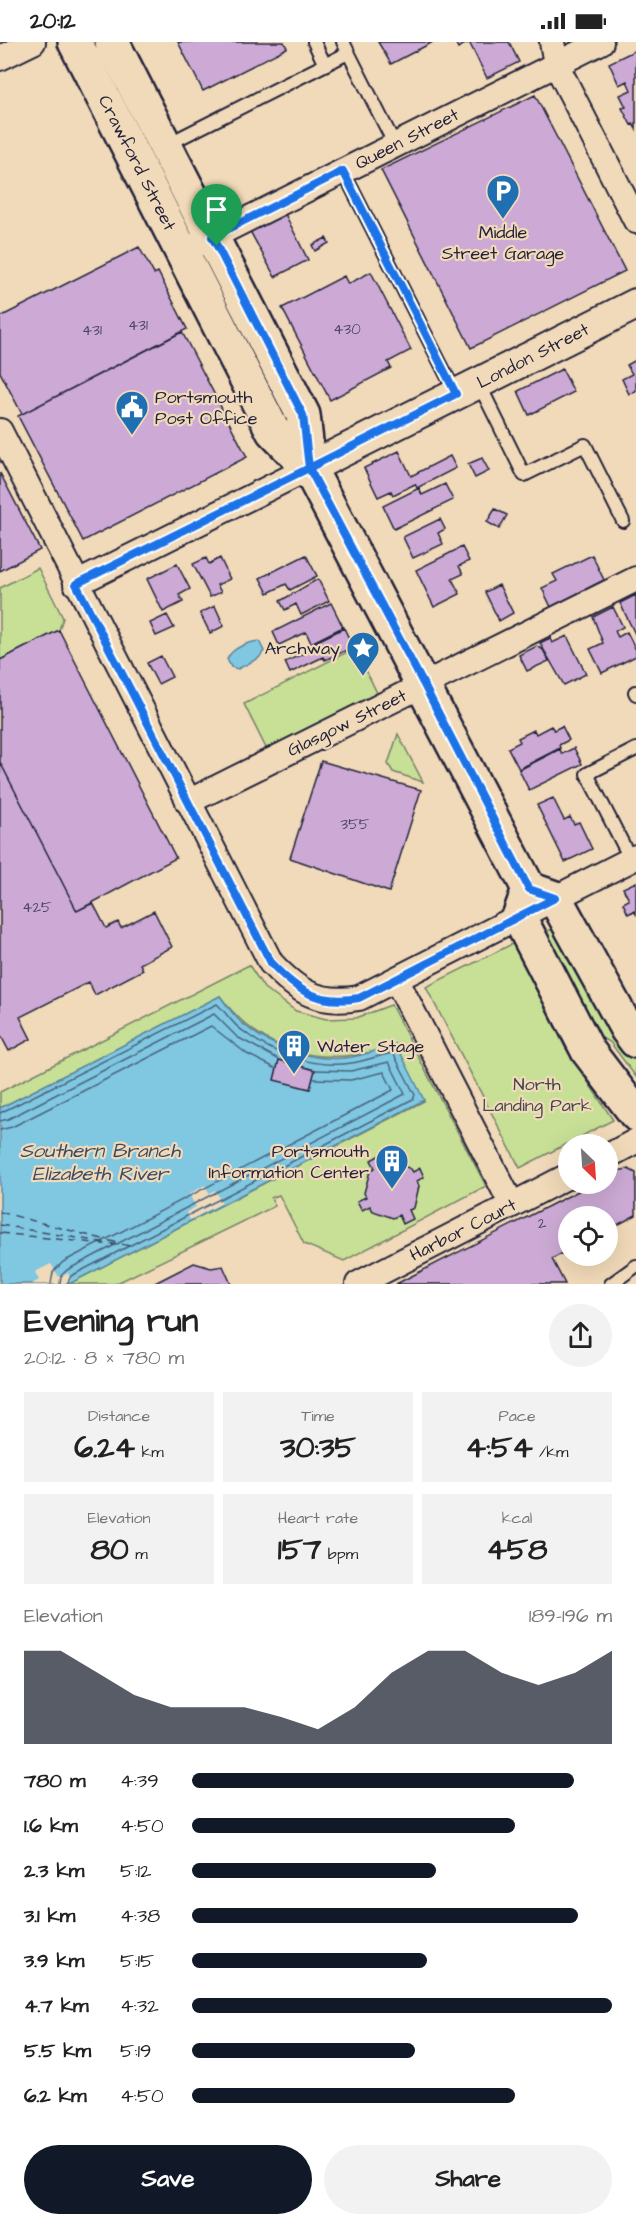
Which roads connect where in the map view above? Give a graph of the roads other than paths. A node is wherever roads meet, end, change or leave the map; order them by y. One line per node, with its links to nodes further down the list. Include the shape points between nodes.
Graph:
1 (33, 42): 9 (street)
2 (75, 42): 16 (main road, Crawford Street)
3 (112, 42): 11 (main road, Crawford Street)
4 (314, 42): 10 (lane)
5 (533, 42): 8 (street, via 538,52)
6 (601, 42): 8 (street, Queen Street)
7 (345, 48): 10 (lane); 12 (lane)
8 (554, 53): 12 (street, Queen Street); 14 (street)
9 (0, 58)
10 (325, 65): 11 (lane)
11 (165, 145): 15 (main road, Crawford Street)
12 (394, 146): 13 (street, Queen Street)
13 (343, 171): 15 (street, Queen Street); 18 (lane)
14 (636, 221)
15 (212, 237): 16 (street, Queen Street); 20 (main road, Crawford Street, via 303,415)
16 (182, 252): 20 (main road, Crawford Street, via 273,431)
17 (636, 304): 18 (street, London Street)
18 (467, 388): 20 (street, London Street); 21 (lane, via 524,475 585,445)
19 (0, 431): 23 (street)
20 (309, 468): 23 (street, London Street); 24 (main road, Crawford Street)
21 (623, 521)
22 (636, 579): 24 (street, Glasgow Street)
23 (76, 584): 26 (street)
24 (424, 685): 26 (street, Glasgow Street); 28 (main road, Crawford Street)
25 (636, 749): 27 (lane, via 587,774)
26 (188, 802): 29 (street, via 271,963 285,978 321,1000 340,1002 359,998)
27 (633, 859): 28 (street)
28 (534, 901): 29 (street); 30 (main road); 31 (main road, via 588,1051)
29 (396, 979): 35 (street)
30 (636, 1041)
31 (636, 1114)
32 (636, 1141): 33 (street)
33 (618, 1151)
34 (558, 1181): 35 (street, Harbor Court)
35 (512, 1205): 37 (street, Harbor Court)
36 (636, 1266): 38 (lane)
37 (358, 1284)
38 (611, 1284)

